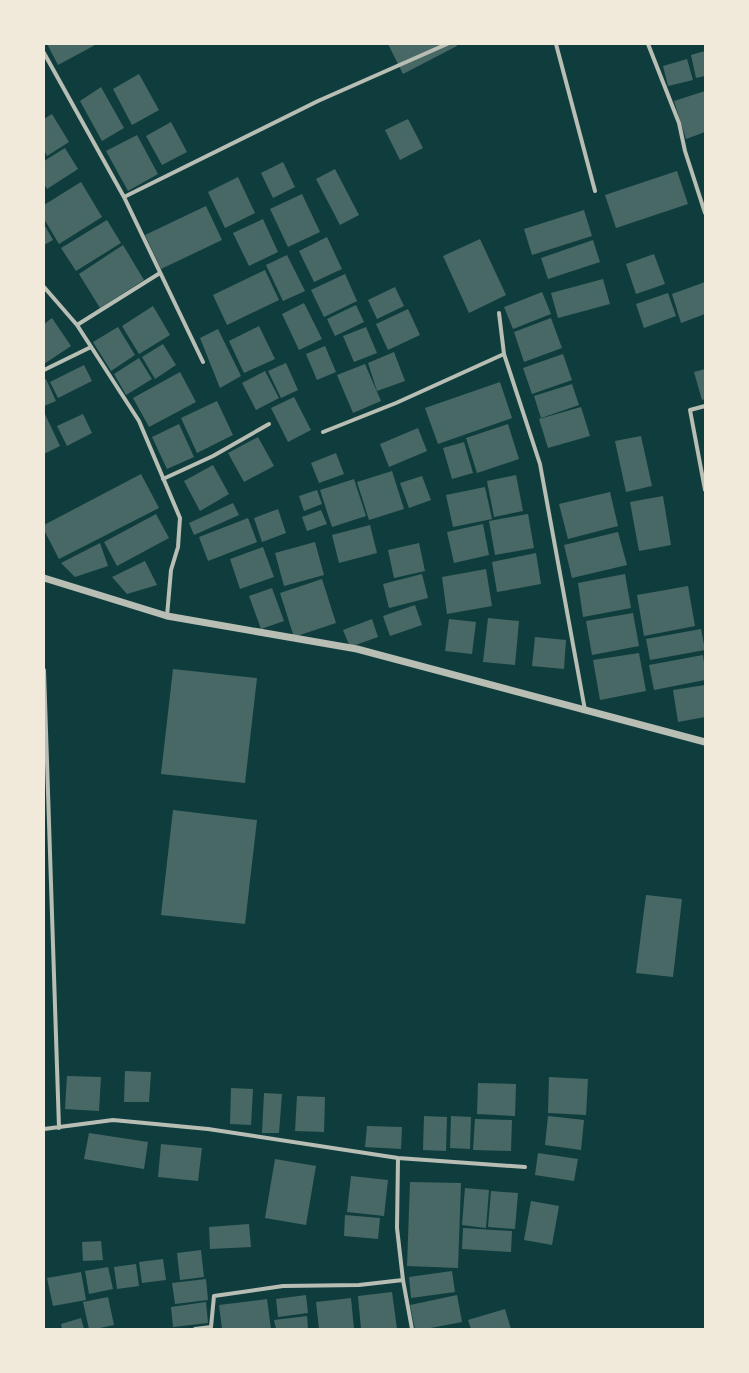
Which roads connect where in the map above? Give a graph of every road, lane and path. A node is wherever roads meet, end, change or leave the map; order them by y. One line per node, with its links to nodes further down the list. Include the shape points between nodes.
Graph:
1 (447, 44): 6 (street, via 318,101)
2 (556, 44): 5 (street)
3 (648, 44): 7 (street, via 679,123 685,151)
4 (44, 53): 6 (street)
5 (596, 191)
6 (124, 197): 8 (street)
7 (705, 213)
8 (160, 273): 11 (street); 14 (street)
9 (44, 287): 11 (street)
10 (499, 313): 13 (street)
11 (77, 325): 12 (street)
12 (91, 347): 15 (street); 19 (street, via 139,421)
13 (504, 354): 18 (street, via 396,403); 24 (street, via 540,464)
14 (203, 362)
15 (44, 370)
16 (705, 406): 20 (street, via 690,410)
17 (269, 424): 19 (street, via 213,456)
18 (323, 432)
19 (163, 479): 22 (street, via 180,518)
20 (705, 490)
21 (44, 578): 22 (street)
22 (167, 616): 24 (street, via 357,649)
23 (44, 670): 26 (street)
24 (586, 711): 25 (street)
25 (705, 742)
26 (59, 1128): 27 (street); 28 (street, via 113,1120 208,1129)
27 (44, 1129)
28 (398, 1158): 29 (street); 30 (street, via 397,1228)
29 (524, 1167)
30 (403, 1280): 31 (street, via 359,1285 283,1286 214,1296 211,1328); 32 (street)
31 (195, 1329)
32 (412, 1329)

